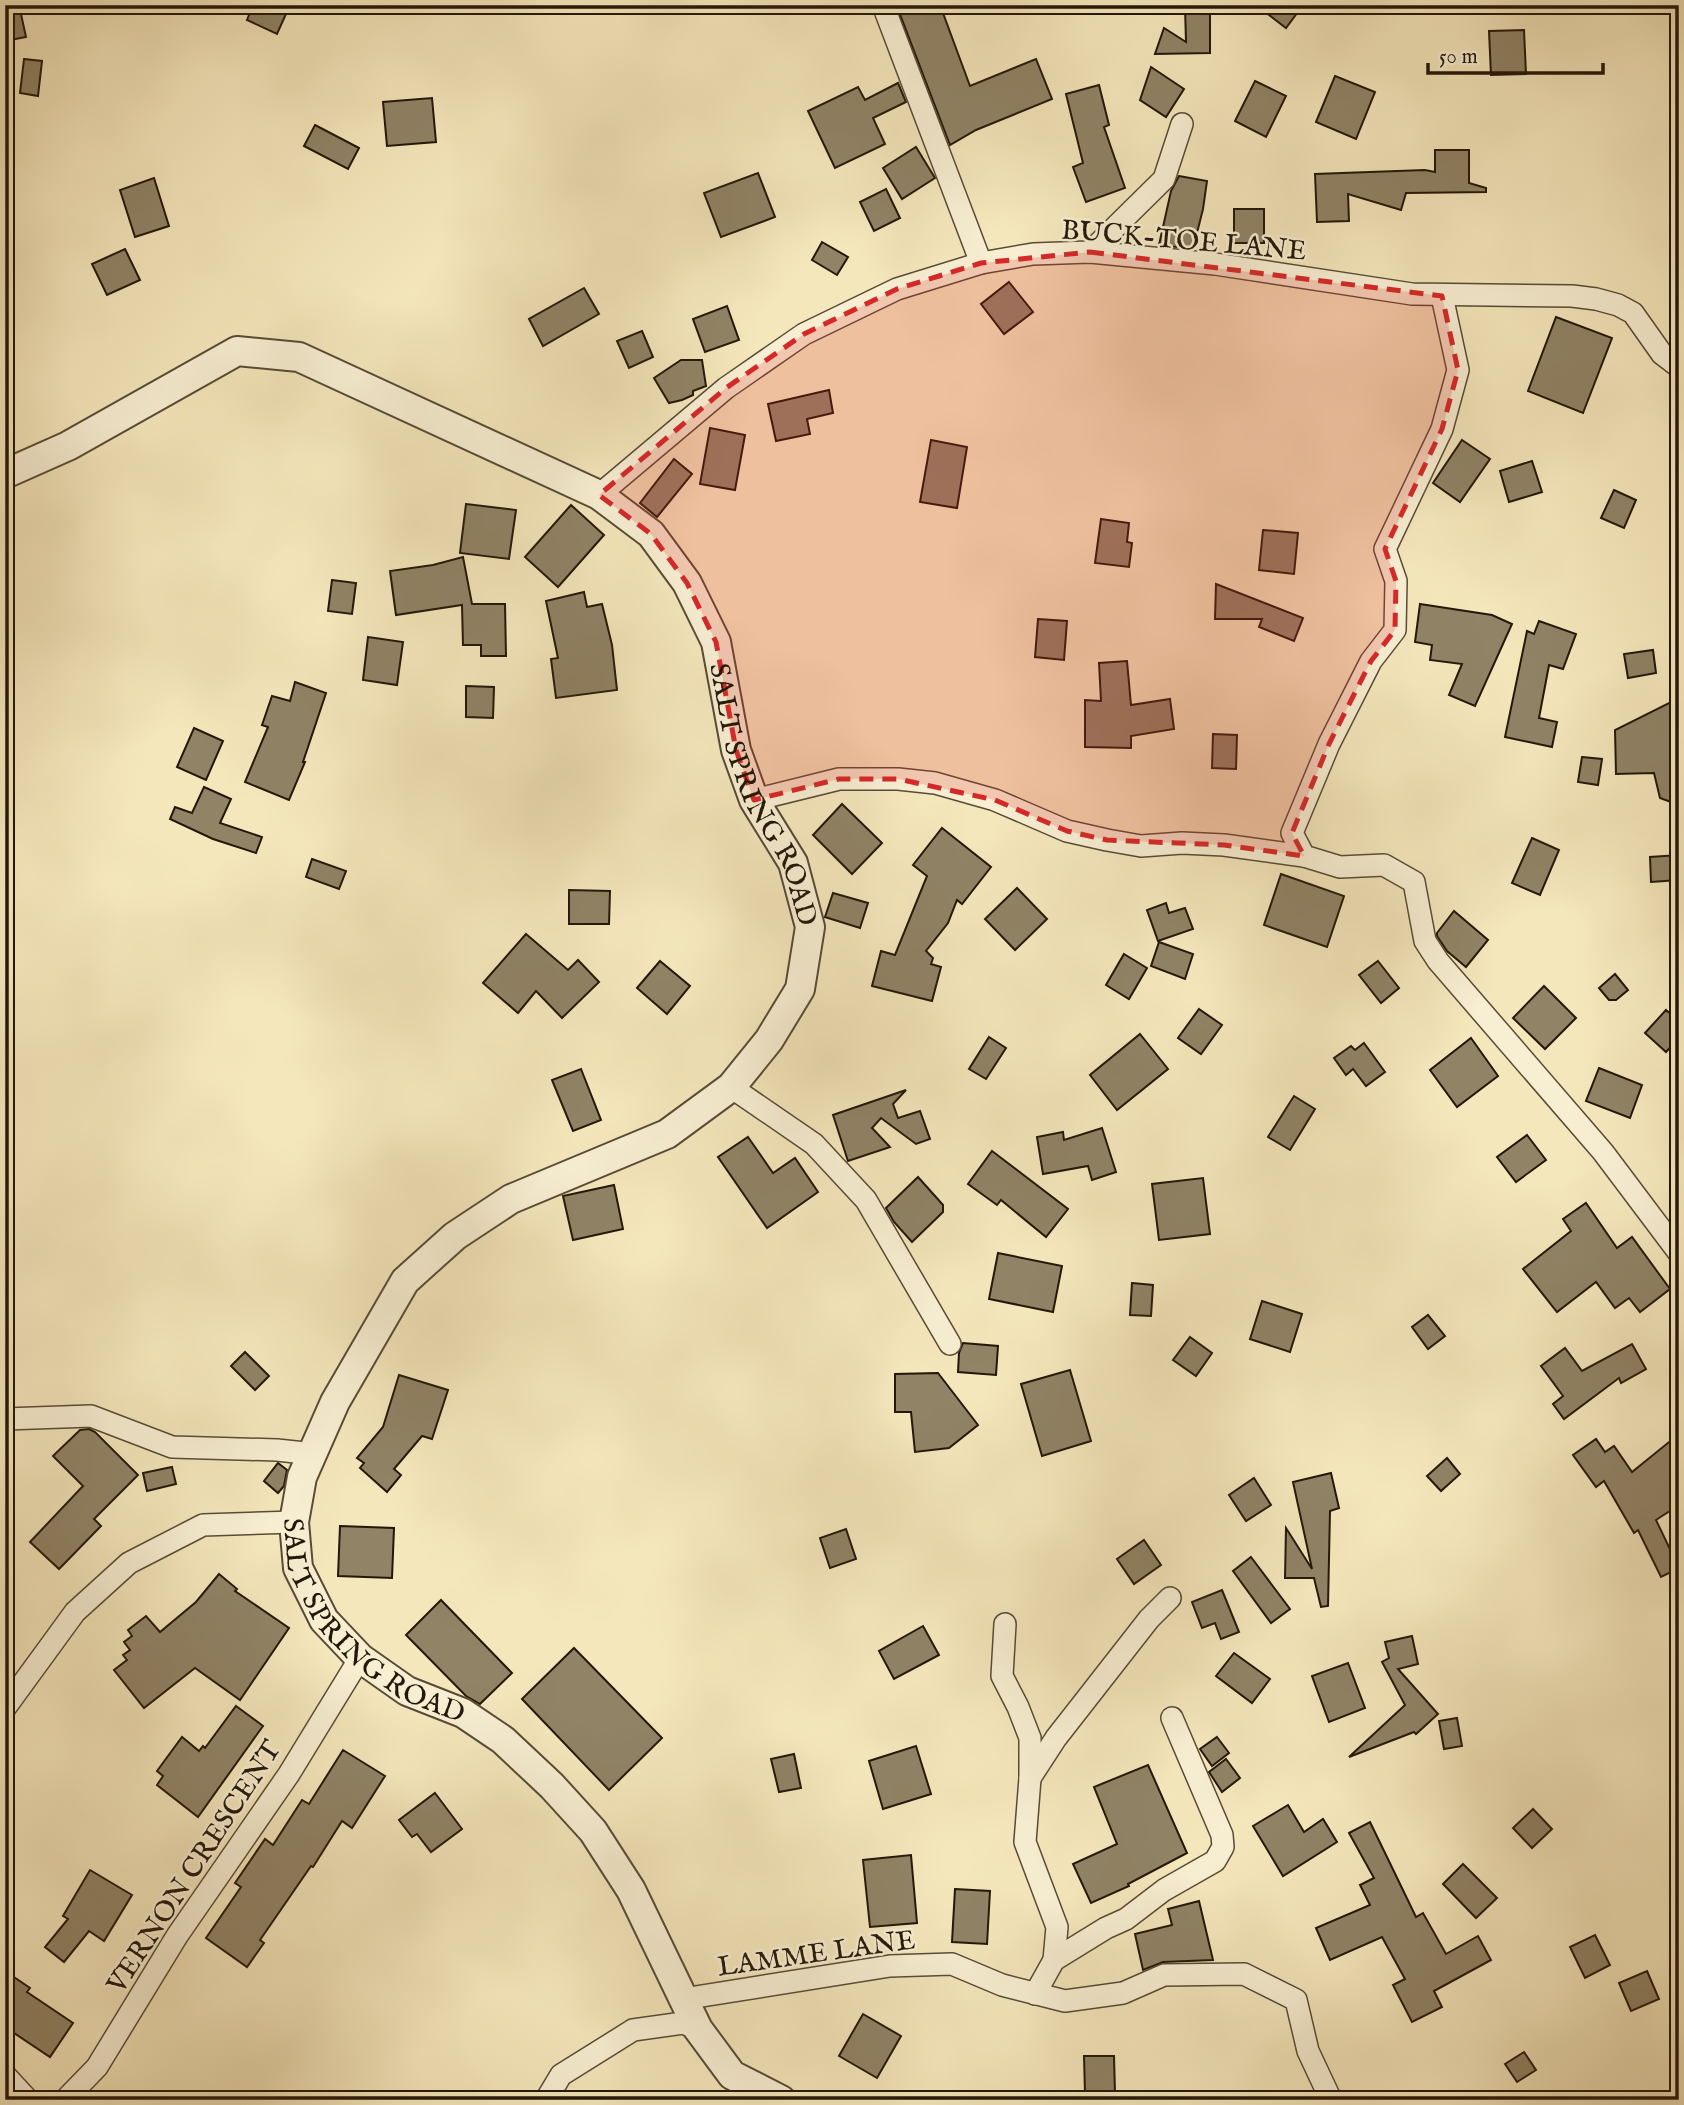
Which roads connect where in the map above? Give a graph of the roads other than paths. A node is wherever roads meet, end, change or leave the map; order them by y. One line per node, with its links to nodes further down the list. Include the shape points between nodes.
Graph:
1 (883, 5): 4 (street)
2 (1182, 124): 3 (street, via 1164,179)
3 (1090, 252): 4 (street, BUCK-TOE LANE, via 1033,254); 5 (street, BUCK-TOE LANE, via 1215,264)
4 (981, 263): 8 (street, BUCK-TOE LANE, via 897,289 804,334 726,388)
5 (1442, 296): 6 (street, BUCK-TOE LANE, via 1572,296 1618,305 1633,313 1662,354); 10 (street, via 1458,370 1442,429 1385,549 1396,581 1395,629 1353,696 1292,833)
6 (1679, 367)
7 (5, 474): 8 (street, SALT SPRING ROAD, via 68,446 237,351 299,357)
8 (599, 495): 9 (street, SALT SPRING ROAD, via 651,534 687,583 716,642 736,750)
9 (754, 800): 10 (street, via 839,779 898,779 935,783 995,800 1067,831 1107,841 1140,846 1224,845); 11 (street, SALT SPRING ROAD, via 793,863 810,927 800,989 769,1040)
10 (1304, 856): 12 (street, via 1340,867 1384,865 1414,882 1425,941 1438,961 1603,1152)
11 (731, 1087): 13 (street, via 814,1144 866,1200); 15 (street, SALT SPRING ROAD, via 667,1134 510,1199 455,1236 405,1281 335,1402)
12 (1679, 1253)
13 (950, 1344)
14 (5, 1419): 15 (street, via 91,1416 172,1447)
15 (314, 1454): 16 (street, SALT SPRING ROAD, via 302,1477)
16 (294, 1522): 19 (street, SALT SPRING ROAD, via 298,1567 324,1620); 20 (street, via 203,1525 129,1563 75,1612)
17 (1170, 1598): 22 (street, via 1056,1738)
18 (1005, 1624): 22 (street, via 1003,1676 1030,1738)
19 (360, 1658): 25 (street, SALT SPRING ROAD, via 407,1691 463,1713 503,1740 552,1786 593,1830 631,1890); 29 (street, VERNON CRESCENT, via 289,1774 177,1936 97,2067)
20 (5, 1708)
21 (1172, 1718): 23 (street, via 1223,1847 1215,1861)
22 (1030, 1779): 23 (street, via 1025,1842 1057,1927)
23 (1054, 1960): 24 (street)
24 (1035, 1994): 25 (street, LAMME LANE, via 952,1964 890,1966); 32 (street, LAMME LANE, via 1065,2001 1123,1993 1164,1975 1244,1974 1296,2000 1308,2051)
25 (683, 1999): 26 (street, SALT SPRING ROAD)
26 (698, 2029): 30 (street, via 683,2023 633,2030 561,2075); 31 (street, SALT SPRING ROAD, via 732,2075)
27 (5, 2075): 28 (street)
28 (28, 2100)
29 (65, 2100)
30 (546, 2100)
31 (781, 2100)
32 (1331, 2100)

